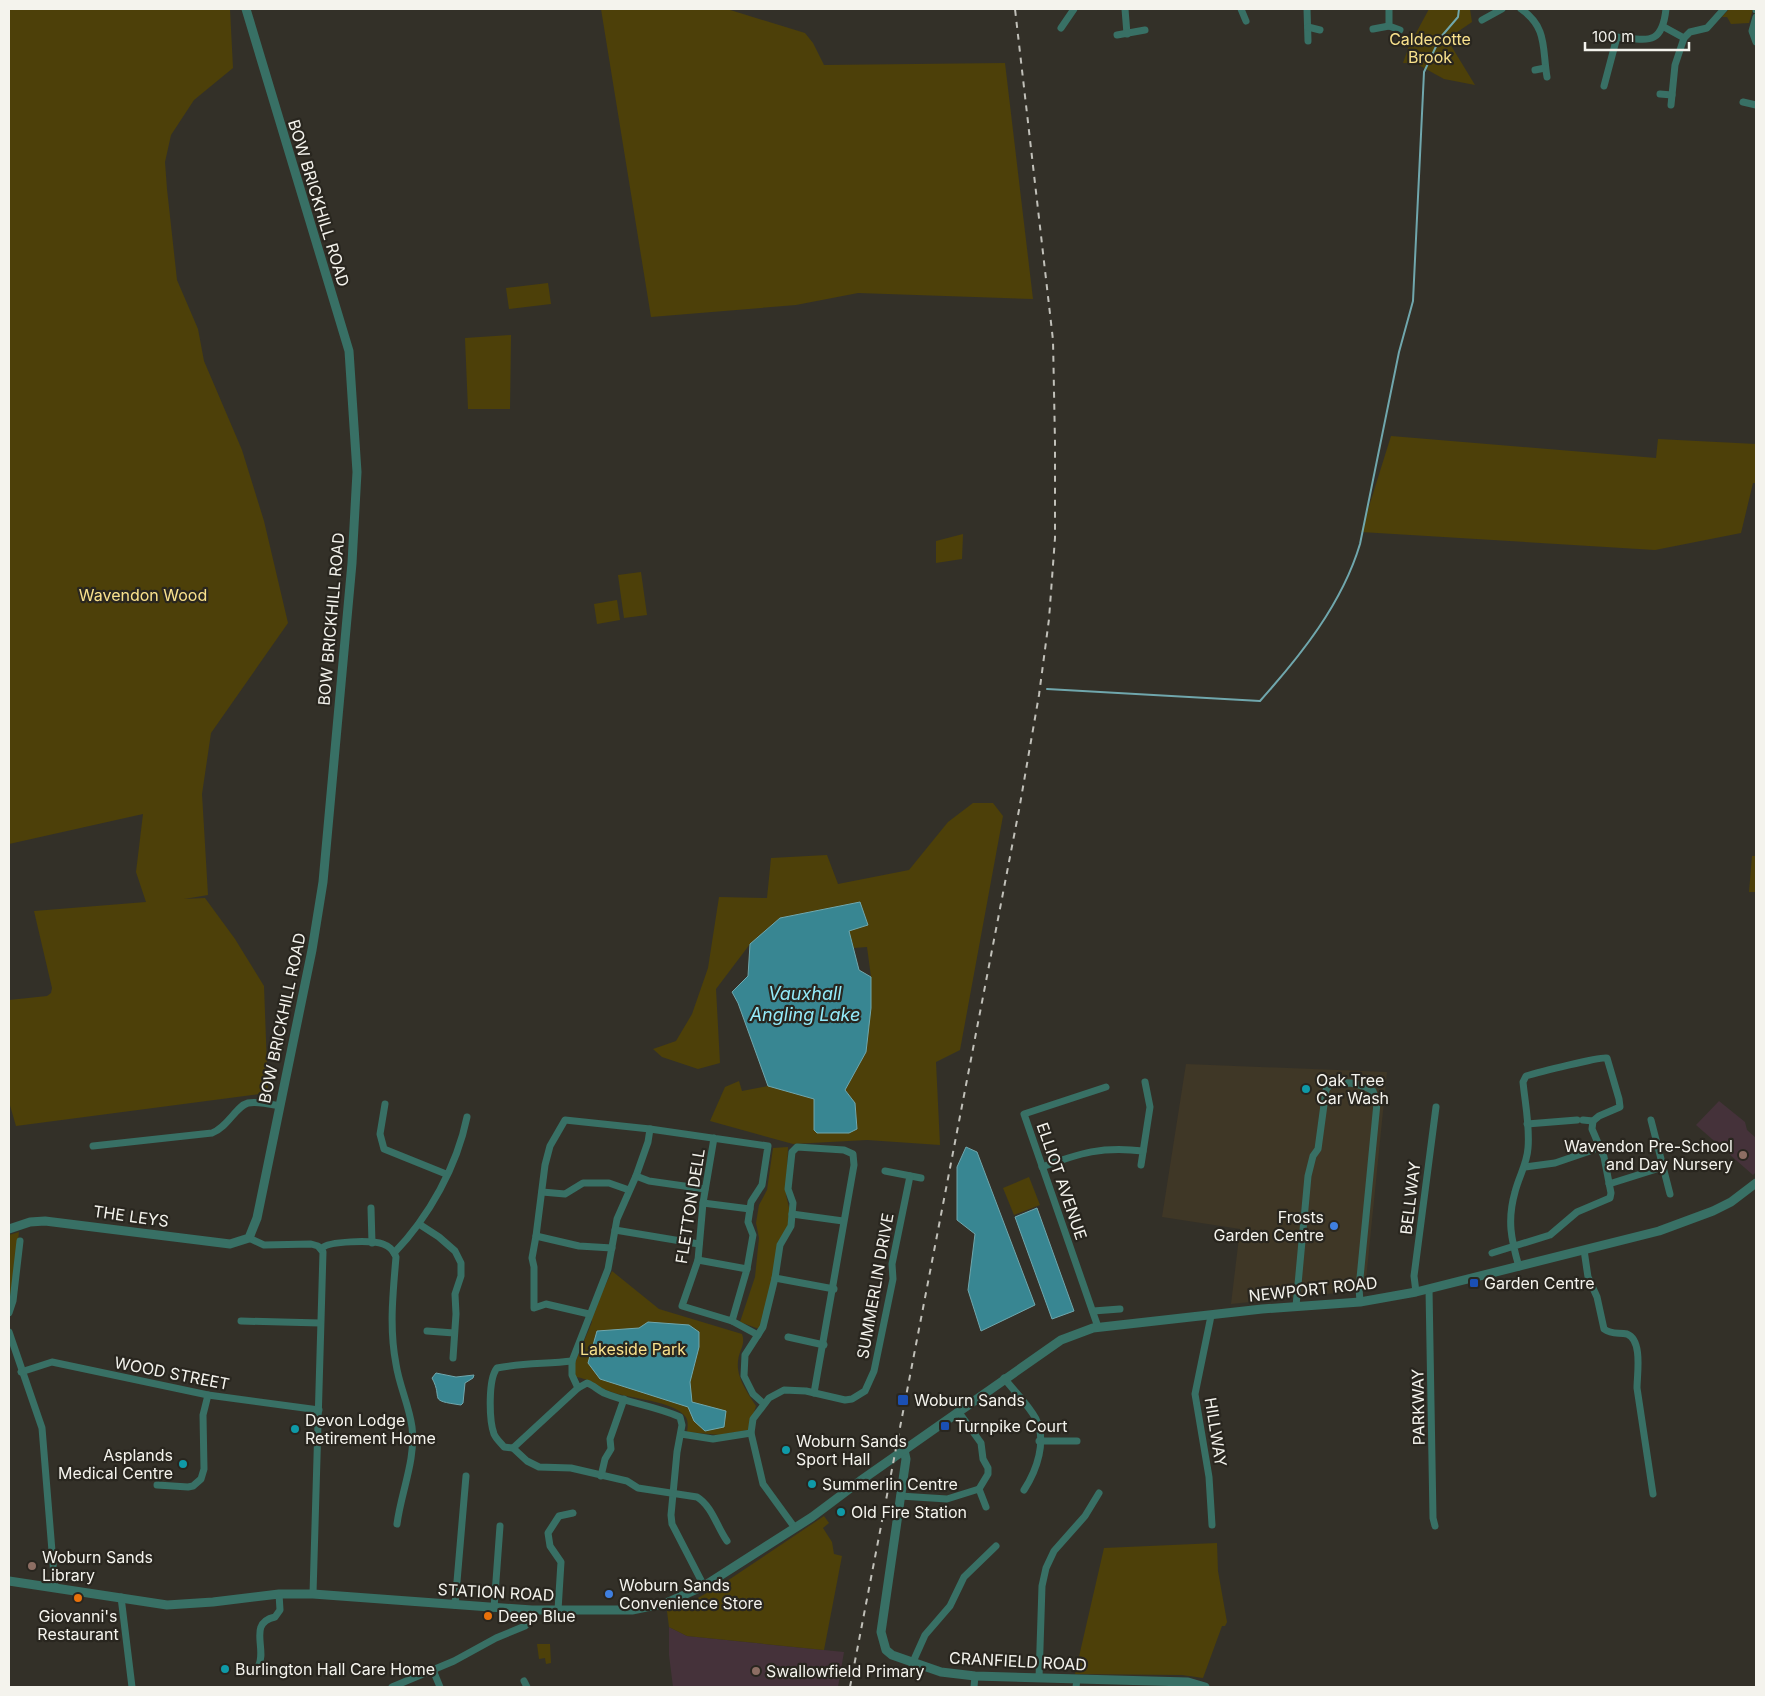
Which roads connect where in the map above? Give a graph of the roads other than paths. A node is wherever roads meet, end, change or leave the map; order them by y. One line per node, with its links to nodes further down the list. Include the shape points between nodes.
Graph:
1 (246, 9): 41 (street, BOW BRICKHILL ROAD, via 349,351 357,472 323,882)
2 (1074, 9): 17 (street)
3 (1125, 9): 22 (street)
4 (1241, 9): 13 (street)
5 (1307, 9): 15 (street)
6 (1389, 9): 14 (street)
7 (1502, 9): 12 (street)
8 (1666, 9): 16 (street)
9 (1724, 9): 26 (street, via 1707,28 1690,32)
10 (1525, 10): 29 (street, via 1540,28)
11 (1756, 17): 28 (street, via 1752,31)
12 (1482, 20)
13 (1246, 21)
14 (1389, 26): 18 (street); 21 (street)
15 (1308, 27): 20 (street); 27 (street)
16 (1664, 27): 25 (street, via 1657,36 1648,40); 26 (street)
17 (1061, 28)
18 (1373, 29)
19 (1145, 30): 22 (street)
20 (1320, 30)
21 (1400, 30)
22 (1127, 34): 24 (street)
23 (1608, 34): 25 (street)
24 (1117, 35)
25 (1617, 37): 32 (street)
26 (1684, 38): 34 (street, via 1675,65)
27 (1308, 40)
28 (1756, 42)
29 (1545, 68): 30 (street); 31 (street)
30 (1535, 70)
31 (1547, 77)
32 (1604, 86)
33 (1660, 94): 34 (street)
34 (1672, 95): 36 (street)
35 (1742, 102): 37 (street)
36 (1671, 105)
37 (1756, 105)
38 (1145, 1082): 51 (street, via 1150,1106)
39 (1106, 1087): 53 (street, ELLIOT AVENUE, via 1024,1114)
40 (385, 1104): 57 (street, via 380,1134 384,1149)
41 (280, 1106): 49 (street, via 249,1102 222,1129 212,1133); 76 (street, BOW BRICKHILL ROAD, via 257,1218)
42 (1436, 1107): 92 (street, BELLWAY, via 1414,1276)
43 (467, 1117): 57 (street, via 460,1144)
44 (1651, 1120): 55 (street)
45 (1593, 1121): 46 (street); 46 (street, via 1620,1107 1607,1058 1601,1056 1592,1061 1526,1076 1523,1082); 62 (street, via 1592,1129 1604,1157)
46 (1527, 1124): 54 (street)
47 (650, 1129): 48 (street); 58 (street); 65 (street, via 564,1120 550,1146)
48 (714, 1138): 63 (street, FLETTON DELL); 68 (street, via 768,1146 762,1185)
49 (93, 1146)
50 (1593, 1150): 54 (street, via 1555,1163)
51 (1143, 1151): 52 (street); 53 (street, via 1116,1148 1082,1152)
52 (1141, 1165)
53 (1042, 1166): 96 (street, ELLIOT AVENUE)
54 (1525, 1167): 80 (street, via 1510,1215)
55 (1663, 1167): 62 (street); 66 (street)
56 (885, 1171): 59 (street)
57 (446, 1174): 72 (street)
58 (636, 1176): 63 (street, via 648,1181); 64 (street)
59 (910, 1176): 60 (street); 115 (street, SUMMERLIN DRIVE, via 892,1264 893,1279 870,1383 860,1396 852,1400)
60 (922, 1178)
61 (1756, 1183): 83 (street, NEWPORT ROAD, via 1731,1202 1702,1216 1659,1231)
62 (1609, 1184): 80 (street, via 1611,1195 1607,1200 1577,1212 1550,1235)
63 (705, 1189): 67 (street, FLETTON DELL)
64 (629, 1190): 65 (street, via 609,1183 583,1183 565,1194); 74 (street)
65 (542, 1192): 75 (street)
66 (1670, 1194)
67 (703, 1203): 68 (street); 79 (street, FLETTON DELL)
68 (750, 1209): 88 (street, via 748,1222 753,1234)
69 (374, 1213): 78 (street)
70 (792, 1214): 71 (street); 71 (street, via 793,1204 788,1189 792,1152 797,1147 844,1150 853,1154 854,1166); 89 (street, via 791,1226 780,1245)
71 (843, 1221): 90 (street)
72 (419, 1224): 84 (street); 106 (street, via 455,1251 461,1263 455,1294)
73 (9, 1229): 76 (street, THE LEYS, via 45,1221 230,1244)
74 (615, 1230): 79 (street); 82 (street)
75 (536, 1236): 82 (street, via 578,1246); 98 (street, via 532,1258 534,1308 546,1304)
76 (249, 1238): 81 (street, via 264,1245 312,1244)
77 (20, 1241): 97 (street)
78 (372, 1242): 81 (street, via 328,1244); 84 (street, via 383,1244)
79 (698, 1244): 86 (street, FLETTON DELL)
80 (1514, 1247): 85 (street); 87 (street)
81 (322, 1248): 102 (street)
82 (612, 1248): 98 (street, via 608,1269)
83 (1584, 1250): 87 (street, NEWPORT ROAD); 135 (street, via 1588,1277 1597,1297 1604,1329 1610,1333 1626,1334 1636,1343 1637,1388)
84 (394, 1253): 139 (street, via 394,1348 412,1427 411,1463)
85 (1492, 1254)
86 (698, 1260): 88 (street); 101 (street, FLETTON DELL, via 682,1306)
87 (1519, 1267): 91 (street, NEWPORT ROAD)
88 (747, 1269): 101 (street)
89 (775, 1278): 90 (street); 107 (street, via 763,1327)
90 (834, 1289): 109 (street)
91 (1429, 1289): 92 (street, NEWPORT ROAD); 142 (street, PARKWAY)
92 (1416, 1292): 93 (street, NEWPORT ROAD)
93 (1360, 1302): 94 (street, NEWPORT ROAD); 94 (street, via 1377,1103 1373,1091 1363,1084 1339,1082 1330,1084 1326,1090 1318,1149 1308,1176)
94 (1296, 1306): 99 (street, NEWPORT ROAD)
95 (1120, 1309): 96 (street)
96 (1093, 1311): 103 (street, ELLIOT AVENUE)
97 (9, 1313)
98 (588, 1314): 111 (street)
99 (1211, 1316): 103 (street, NEWPORT ROAD); 140 (street, HILLWAY, via 1195,1394 1209,1477)
100 (241, 1321): 102 (street)
101 (732, 1321): 107 (street)
102 (320, 1323): 119 (street)
103 (1098, 1327): 113 (street, NEWPORT ROAD, via 1061,1340)
104 (427, 1331): 106 (street)
105 (9, 1332): 112 (street)
106 (454, 1333): 110 (street)
107 (758, 1334): 118 (street, via 745,1355 744,1376 753,1394)
108 (788, 1336): 109 (street)
109 (824, 1345): 115 (street)
110 (453, 1358)
111 (572, 1361): 114 (street, via 572,1375); 125 (street, via 540,1365 520,1363 497,1368 492,1374 494,1435 504,1447)
112 (21, 1372): 116 (street, WOOD STREET, via 52,1362); 148 (street, via 42,1428)
113 (1004, 1378): 120 (street, NEWPORT ROAD); 123 (street, via 1036,1418)
114 (578, 1388): 117 (street, via 587,1383); 125 (street)
115 (814, 1393): 118 (street, SUMMERLIN DRIVE, via 784,1390)
116 (208, 1395): 119 (street, WOOD STREET); 130 (street, via 201,1479 193,1486)
117 (624, 1399): 122 (street, via 680,1417); 129 (street)
118 (763, 1403): 121 (street)
119 (319, 1410): 150 (street)
120 (958, 1411): 126 (street, NEWPORT ROAD); 131 (street, via 981,1444 982,1459 988,1468)
121 (751, 1433): 122 (street, via 713,1439); 143 (street, via 763,1484)
122 (680, 1434): 133 (street)
123 (1039, 1441): 124 (street); 132 (street, via 1035,1474)
124 (1077, 1441)
125 (513, 1448): 129 (street, via 539,1467 571,1468)
126 (904, 1450): 127 (street, NEWPORT ROAD); 136 (street, CRANFIELD ROAD, via 906,1459)
127 (893, 1457): 143 (street, STATION ROAD)
128 (466, 1476): 152 (street)
129 (601, 1476): 133 (street, via 638,1488)
130 (157, 1485)
131 (979, 1489): 136 (street, via 947,1499); 137 (street)
132 (1024, 1490)
133 (672, 1492): 144 (street, via 705,1502); 147 (street, via 672,1524)
134 (1099, 1493): 160 (street, via 1085,1516 1054,1551 1046,1568 1042,1586)
135 (1653, 1494)
136 (900, 1496): 156 (street, CRANFIELD ROAD, via 881,1632 886,1650)
137 (986, 1507)
138 (573, 1513): 155 (street, via 559,1516 548,1533 550,1546 561,1562)
139 (395, 1520)
140 (1212, 1525)
141 (500, 1526): 153 (street)
142 (1435, 1526)
143 (795, 1528): 147 (street, STATION ROAD)
144 (727, 1541)
145 (996, 1546): 156 (street, via 964,1577 950,1606 924,1635)
146 (9, 1581): 148 (street, STATION ROAD)
147 (704, 1586): 155 (street, STATION ROAD, via 666,1603 632,1610)
148 (55, 1588): 151 (street, STATION ROAD)
149 (279, 1594): 150 (street, STATION ROAD); 151 (street, STATION ROAD, via 184,1604); 158 (street, via 280,1610 275,1617 261,1624 259,1630 263,1659 258,1667)
150 (313, 1594): 152 (street, STATION ROAD)
151 (121, 1598): 162 (street)
152 (455, 1606): 153 (street, STATION ROAD)
153 (494, 1608): 154 (street, STATION ROAD)
154 (532, 1610): 155 (street, STATION ROAD); 157 (street, via 532,1619 526,1626)
155 (558, 1610)
156 (912, 1664): 159 (street, CRANFIELD ROAD)
157 (433, 1670): 163 (street); 164 (street)
158 (238, 1672)
159 (975, 1676): 160 (street, CRANFIELD ROAD); 165 (street)
160 (1040, 1678): 161 (street, CRANFIELD ROAD)
161 (1076, 1683): 166 (street, CRANFIELD ROAD, via 1188,1682)
162 (132, 1687)
163 (392, 1687)
164 (440, 1687)
165 (974, 1687)
166 (1205, 1687)

